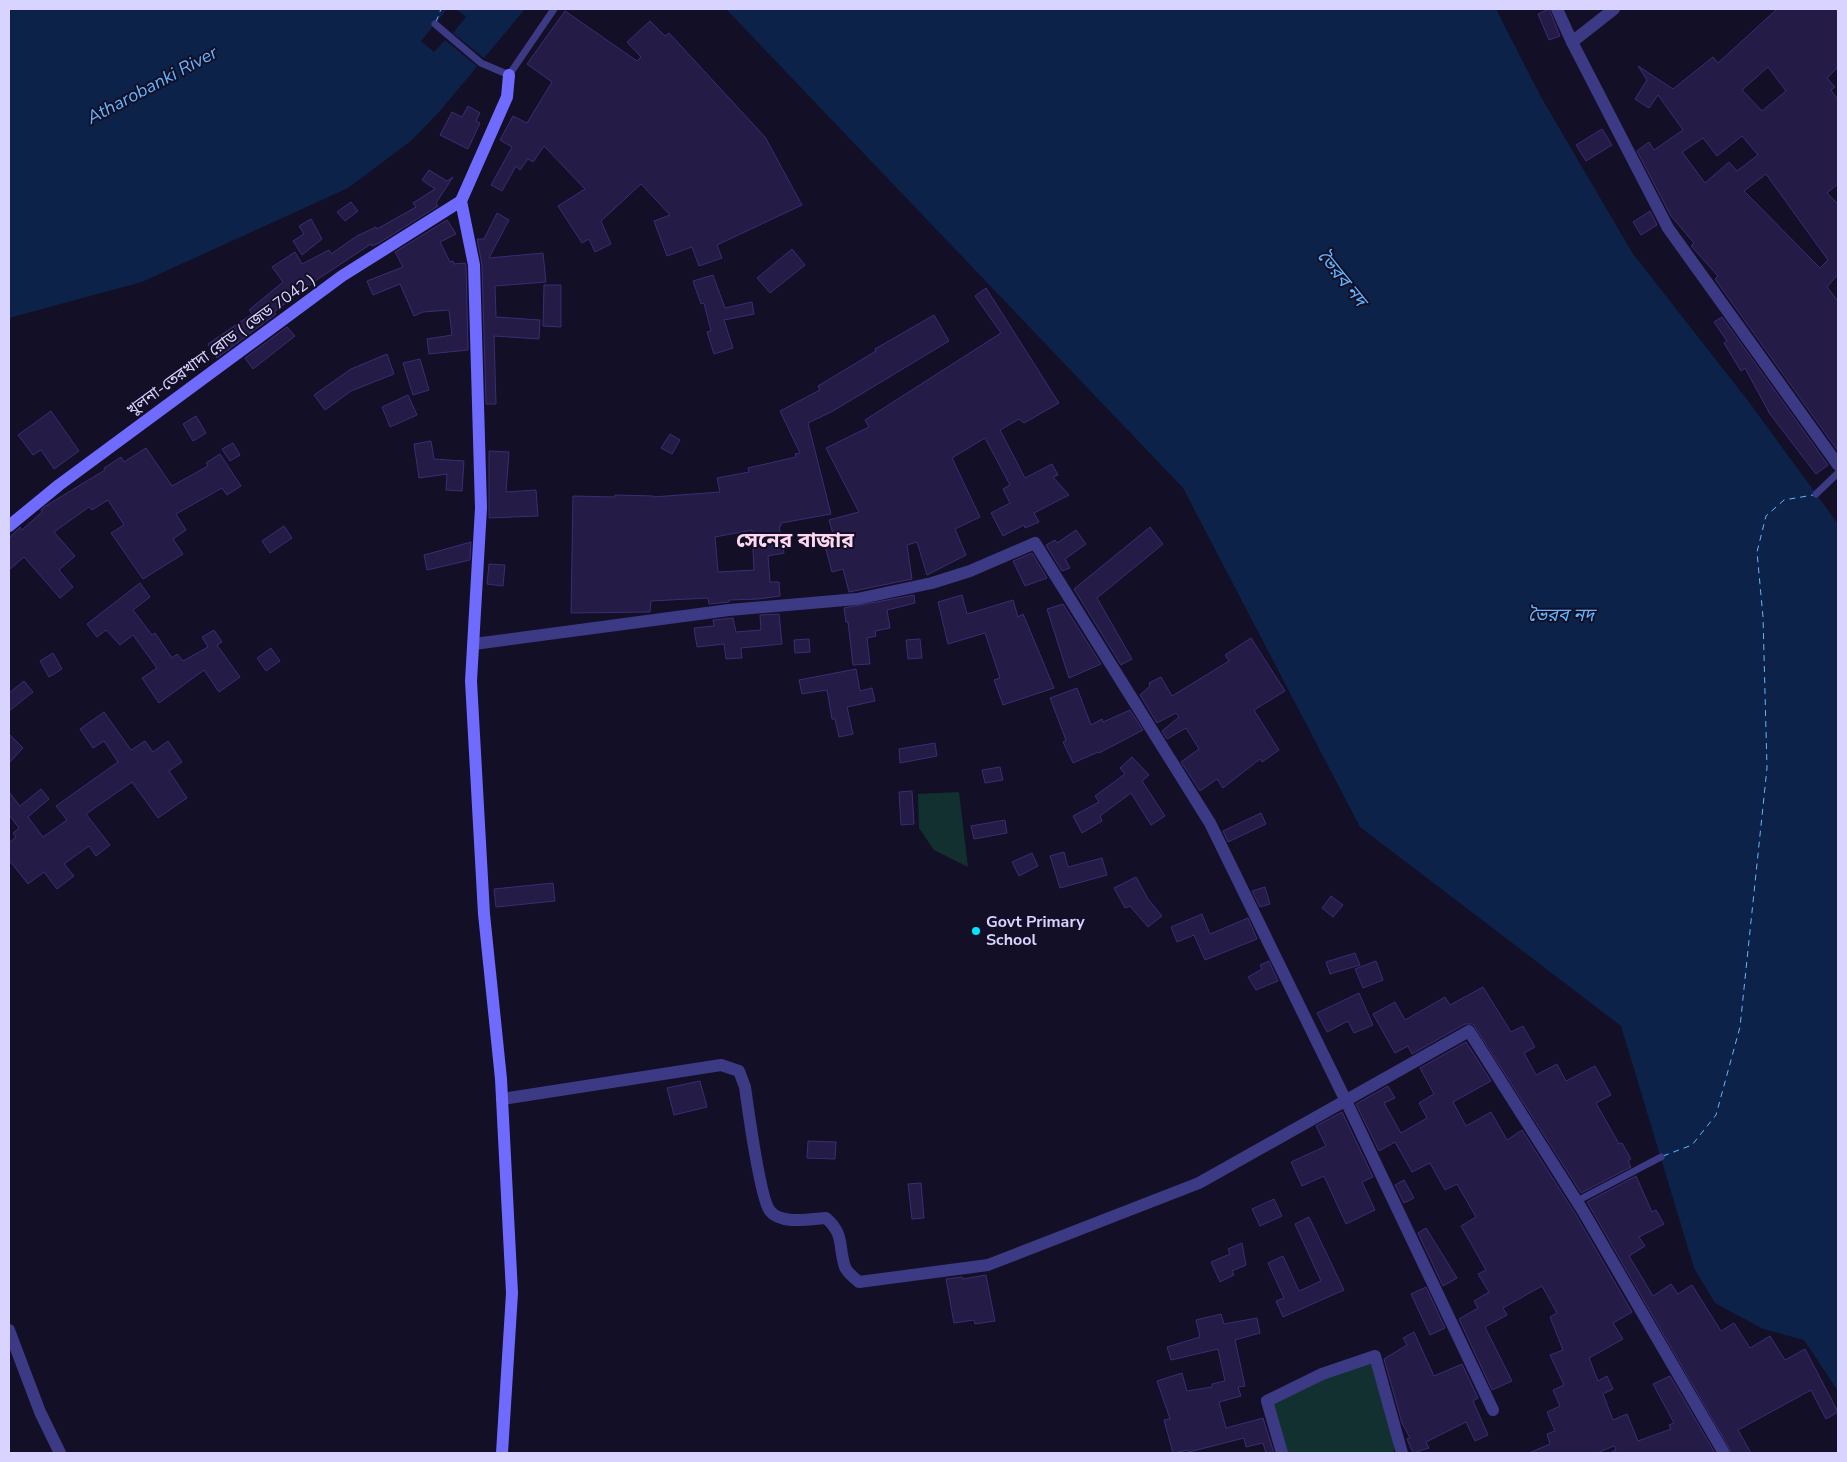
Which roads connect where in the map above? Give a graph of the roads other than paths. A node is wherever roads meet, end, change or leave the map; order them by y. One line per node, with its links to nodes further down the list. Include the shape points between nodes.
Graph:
1 (554, 9): 6 (lane)
2 (1557, 9): 5 (street)
3 (1614, 9): 5 (street)
4 (435, 24): 6 (lane, via 481,63)
5 (1572, 42): 8 (street, via 1668,228)
6 (508, 76): 7 (main road, via 507,97)
7 (461, 201): 11 (main road, খুলনা-তেরখাদা রোড ( জেড 7042 ), via 342,276 59,485); 12 (main road, via 474,265 481,489)
8 (1838, 465)
9 (1838, 473): 10 (lane)
10 (1816, 494)
11 (9, 526)
12 (474, 644): 13 (main road, via 471,681 484,904); 14 (street, via 729,610 857,599 932,583 970,571 1035,543 1210,823)
13 (502, 1099): 14 (street, via 721,1064 739,1071 745,1087 763,1193 770,1212 782,1219 826,1218 836,1227 845,1268 859,1282 988,1265 1199,1183); 20 (main road, via 512,1293)
14 (1346, 1101): 16 (street, via 1469,1031); 18 (street)
15 (1661, 1157): 16 (lane)
16 (1577, 1201): 23 (street)
17 (9, 1330): 19 (street, via 40,1412)
18 (1492, 1410)
19 (60, 1453)
20 (502, 1453)
21 (1282, 1453): 22 (street, via 1267,1401 1322,1374 1375,1356)
22 (1402, 1453)
23 (1724, 1453)

